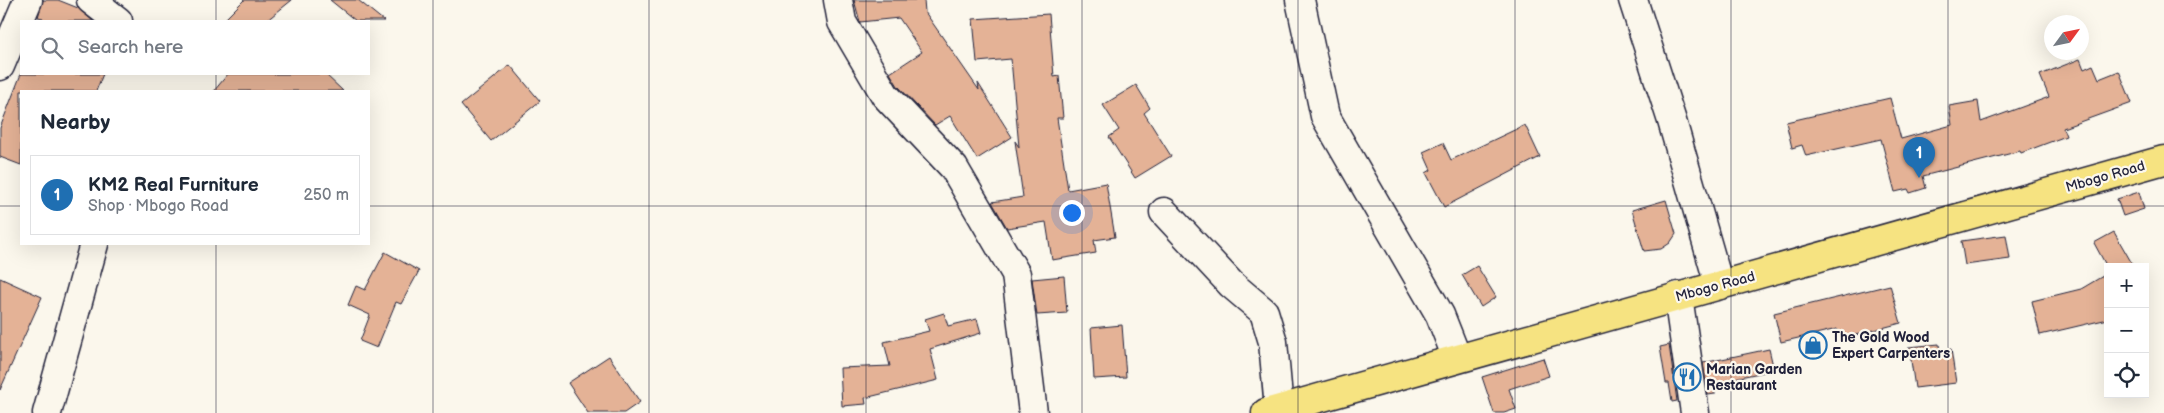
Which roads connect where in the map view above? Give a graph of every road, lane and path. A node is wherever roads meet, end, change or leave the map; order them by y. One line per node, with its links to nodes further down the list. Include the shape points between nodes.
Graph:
1 (28, 0): 7 (street)
2 (91, 0): 6 (street)
3 (838, 0): 16 (street, via 842,22 884,95 954,168 1016,274)
4 (1300, 0): 13 (street, via 1325,116 1440,315)
5 (1633, 0): 11 (street)
6 (117, 20)
7 (0, 66)
8 (2164, 160): 11 (main road, Mbogo Road)
9 (1164, 212): 14 (street, via 1231,284 1264,312 1273,342)
10 (94, 245): 15 (street)
11 (1719, 285): 12 (main road, Mbogo Road)
12 (1678, 296): 13 (main road, Mbogo Road); 17 (street)
13 (1457, 358): 14 (main road, Mbogo Road)
14 (1273, 411)
15 (47, 413)
16 (1033, 413)
17 (1694, 413)

